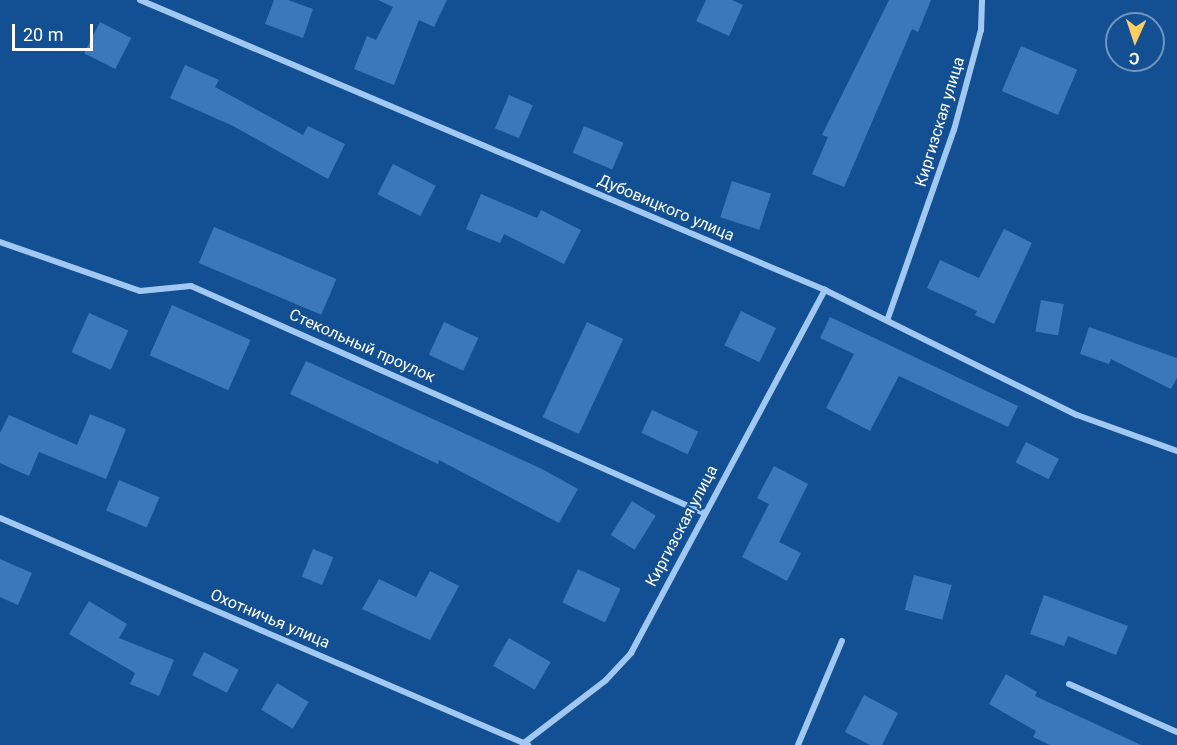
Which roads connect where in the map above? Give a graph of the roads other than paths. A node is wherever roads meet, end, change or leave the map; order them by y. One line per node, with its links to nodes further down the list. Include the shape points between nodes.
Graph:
1 (140, 0): 4 (street, Дубовицкого улица)
2 (982, 0): 5 (street, Киргизская улица, via 981,30 954,130)
3 (0, 242): 7 (street, Стекольный проулок, via 140,291 191,286)
4 (825, 290): 5 (street, Дубовицкого улица); 7 (street, Киргизская улица)
5 (888, 318): 6 (street, Дубовицкого улица, via 1077,415)
6 (1177, 451)
7 (704, 513): 12 (street, Киргизская улица, via 631,652 606,680)
8 (0, 518): 12 (street, Охотничья улица)
9 (842, 641): 13 (street)
10 (1069, 684): 11 (street)
11 (1177, 732)
12 (526, 744)
13 (798, 745)

